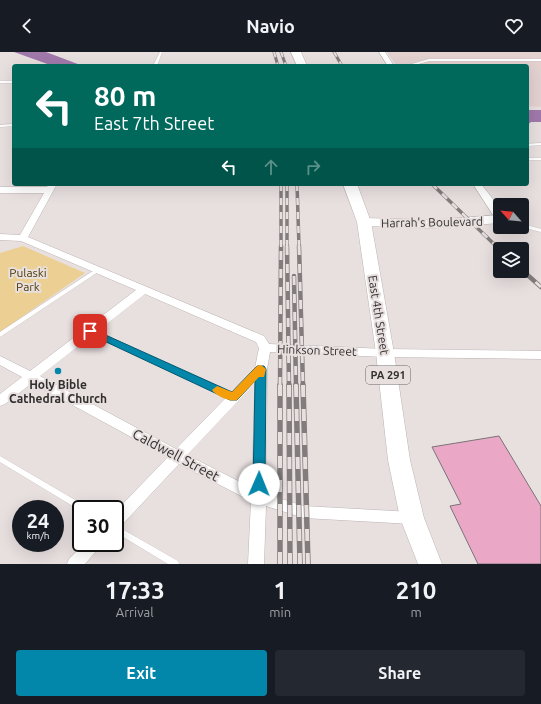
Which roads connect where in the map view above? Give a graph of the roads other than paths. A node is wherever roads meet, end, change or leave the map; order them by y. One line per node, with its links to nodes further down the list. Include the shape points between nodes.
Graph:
1 (161, 52): 5 (lane)
2 (296, 52): 6 (main road)
3 (382, 52): 7 (street)
4 (541, 60): 8 (lane, via 429,60)
5 (156, 64)
6 (301, 64)
7 (390, 64)
8 (414, 64)
9 (0, 82): 10 (lane)
10 (12, 82)
11 (12, 125): 12 (lane)
12 (0, 126)
13 (541, 144): 14 (lane)
14 (529, 145)
15 (529, 159): 16 (lane)
16 (541, 159)
17 (351, 186): 23 (main road, East 4th Street / PA 291)
18 (478, 186): 21 (street)
19 (51, 187): 20 (street); 27 (street)
20 (0, 190)
21 (493, 206)
22 (493, 220): 23 (street, Harrah's Boulevard, via 424,224)
23 (364, 222): 33 (main road, East 4th Street / PA 291)
24 (529, 227): 25 (lane)
25 (541, 231)
26 (0, 237): 27 (street)
27 (23, 238): 28 (street, Hinkson Street)
28 (96, 271): 29 (street, Hinkson Street); 31 (lane)
29 (143, 290): 30 (street); 32 (street, Hinkson Street, via 260,339)
30 (90, 331): 37 (street); 38 (lane)
31 (0, 335)
32 (265, 348): 33 (street, Hinkson Street); 36 (street)
33 (385, 353): 34 (street, Hinkson Street); 45 (main road, East 4th Street / PA 291, via 399,460)
34 (541, 355)
35 (0, 360): 37 (street, Caldwell Street)
36 (261, 369): 38 (street); 42 (street)
37 (31, 377): 39 (street); 40 (street, Caldwell Street)
38 (234, 397): 40 (street)
39 (0, 401)
40 (177, 456): 42 (street, Caldwell Street); 44 (street)
41 (0, 460): 43 (lane)
42 (259, 498): 45 (street, Caldwell Street, via 304,512); 50 (street)
43 (72, 502)
44 (124, 512)
45 (412, 518): 51 (main road, East 4th Street / PA 291)
46 (124, 533): 49 (lane)
47 (86, 552): 48 (street)
48 (75, 564)
49 (175, 564)
50 (256, 564)
51 (430, 564)

